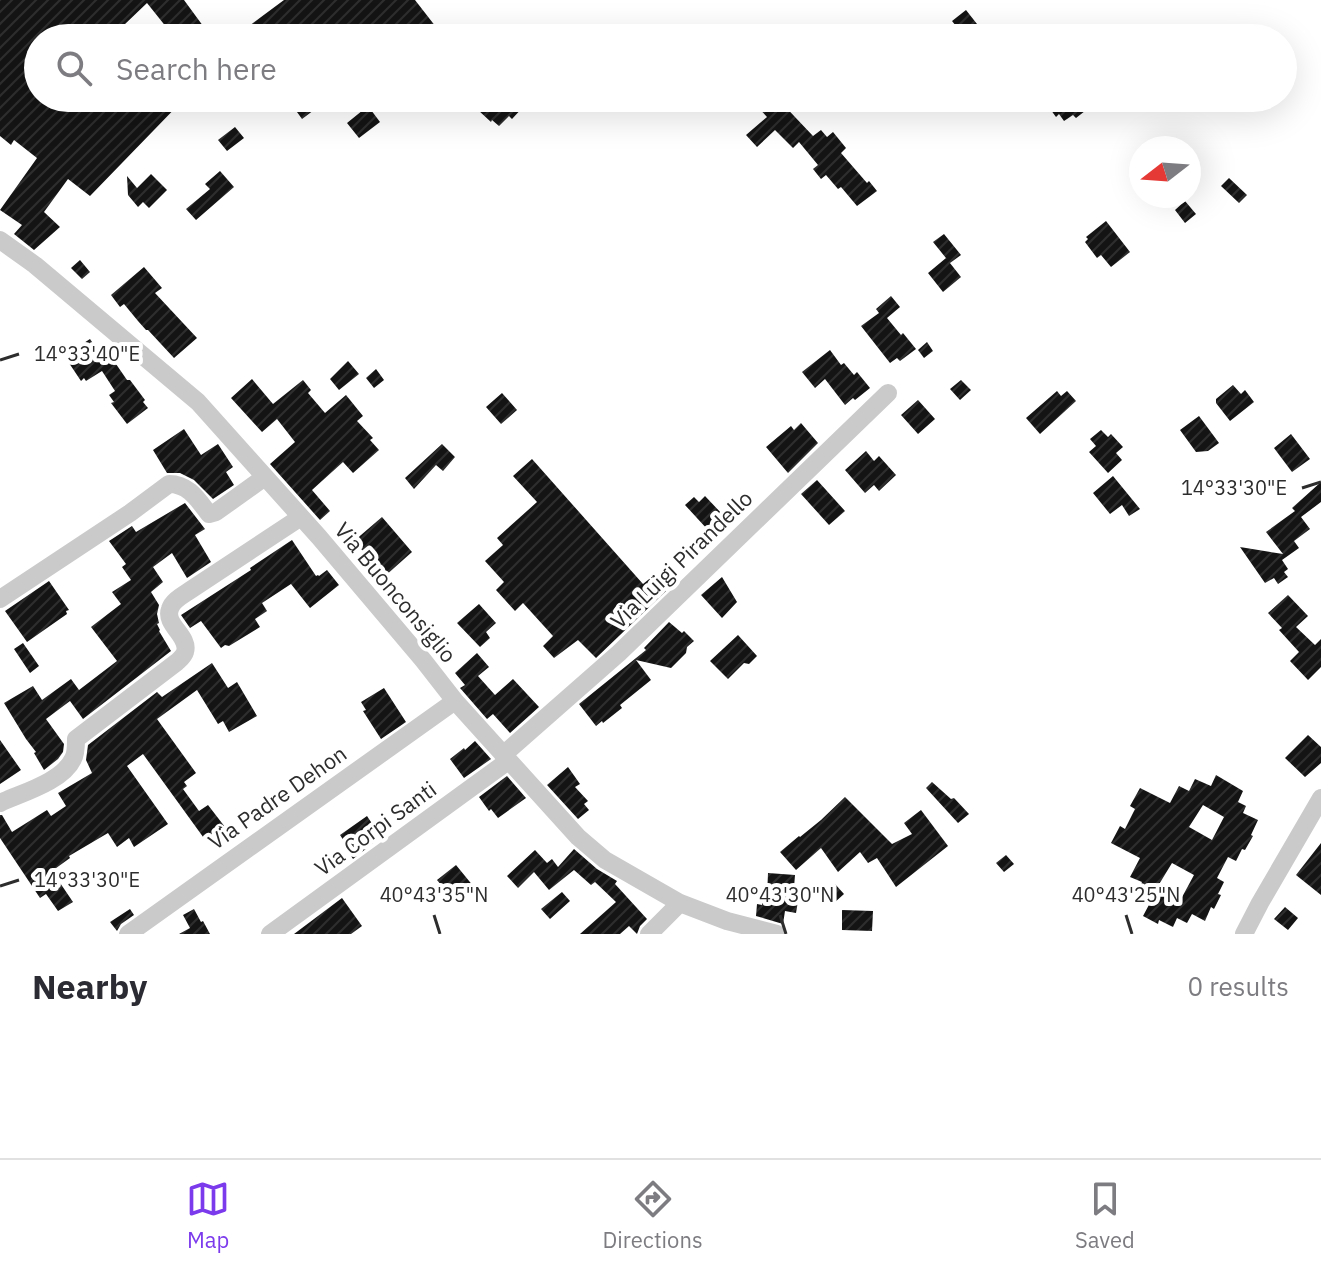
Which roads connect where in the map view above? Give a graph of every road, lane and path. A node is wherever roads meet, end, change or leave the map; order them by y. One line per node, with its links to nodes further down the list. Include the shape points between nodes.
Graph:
1 (0, 240): 3 (street, Via Buonconsiglio, via 198,402)
2 (888, 393): 7 (street, Via Luigi Pirandello)
3 (265, 477): 4 (street, Via Buonconsiglio); 5 (street, via 209,514 187,488 169,484)
4 (301, 517): 6 (street, Via Buonconsiglio); 9 (street, via 174,603 169,618 185,643 177,662 76,739 74,758 61,773)
5 (0, 599)
6 (455, 701): 7 (street, Via Buonconsiglio); 11 (street, Via Padre Dehon)
7 (506, 758): 10 (street, Via Buonconsiglio, via 605,860); 12 (street, Via Corpi Santi)
8 (1321, 798): 15 (street)
9 (0, 803)
10 (680, 903): 13 (street); 14 (street, Via Buonconsiglio)
11 (128, 934)
12 (270, 934)
13 (649, 934)
14 (777, 934)
15 (1244, 934)

